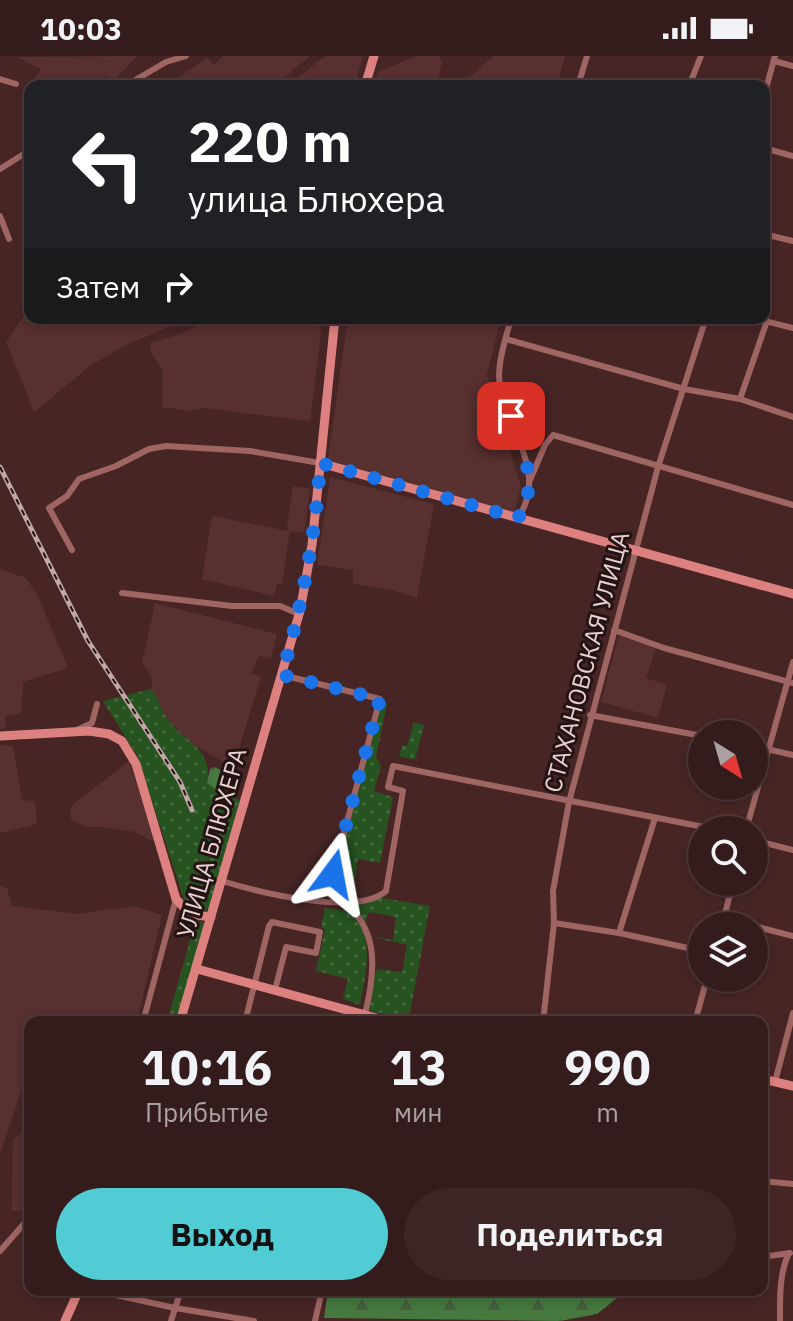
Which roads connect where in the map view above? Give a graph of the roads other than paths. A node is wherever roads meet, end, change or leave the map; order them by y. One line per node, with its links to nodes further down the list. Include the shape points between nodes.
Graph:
1 (186, 56): 10 (street)
2 (374, 56): 11 (main road)
3 (587, 56): 12 (street)
4 (688, 56): 7 (street)
5 (701, 56): 7 (street)
6 (774, 58): 8 (street); 14 (street)
7 (696, 65): 13 (street)
8 (793, 66)
9 (0, 79): 15 (street)
10 (135, 80)
11 (367, 80)
12 (580, 80)
13 (691, 80)
14 (768, 80)
15 (16, 84)
16 (770, 150): 18 (street)
17 (24, 154): 19 (street)
18 (793, 156)
19 (0, 169)
20 (0, 216): 22 (street)
21 (770, 235): 23 (street)
22 (9, 239)
23 (793, 241)
24 (770, 322): 29 (street)
25 (334, 324): 34 (main road, УЛИЦА БЛЮХЕРА)
26 (510, 324): 30 (street)
27 (704, 324): 31 (street, СТАХАНОВСКАЯ УЛИЦА)
28 (766, 324): 32 (street)
29 (793, 328)
30 (506, 339): 31 (street); 36 (street, via 500,386)
31 (684, 389): 32 (street); 35 (street, СТАХАНОВСКАЯ УЛИЦА)
32 (740, 399): 33 (street)
33 (793, 417)
34 (320, 463): 38 (main road); 40 (street, via 250,451 149,449 79,479 49,508); 43 (main road, УЛИЦА БЛЮХЕРА)
35 (658, 467): 36 (street, via 553,435); 37 (street); 39 (street, СТАХАНОВСКАЯ УЛИЦА)
36 (530, 480): 38 (street)
37 (793, 505)
38 (518, 518): 39 (main road)
39 (635, 549): 42 (main road); 44 (street, СТАХАНОВСКАЯ УЛИЦА)
40 (72, 550)
41 (122, 593): 43 (street, via 280,606)
42 (793, 594)
43 (299, 614): 46 (main road, УЛИЦА БЛЮХЕРА)
44 (614, 630): 47 (street); 51 (street, СТАХАНОВСКАЯ УЛИЦА)
45 (793, 662): 47 (street)
46 (282, 675): 63 (main road, УЛИЦА БЛЮХЕРА); 65 (street, via 380,699 333,874 338,897)
47 (790, 683): 49 (street)
48 (97, 704): 52 (street, via 92,723)
49 (782, 705): 50 (street); 55 (street)
50 (793, 708)
51 (590, 715): 53 (street); 57 (street, СТАХАНОВСКАЯ УЛИЦА)
52 (75, 732): 54 (main road); 64 (main road, via 109,734 129,750)
53 (688, 733)
54 (5, 735)
55 (770, 749): 56 (street); 58 (street)
56 (793, 755)
57 (569, 802): 59 (street); 65 (street, via 393,766 388,787 403,791 386,891 375,899); 67 (street, СТАХАНОВСКАЯ УЛИЦА, via 556,864)
58 (750, 816)
59 (655, 818): 60 (street); 69 (street)
60 (688, 824)
61 (768, 844): 62 (street)
62 (793, 850)
63 (222, 881): 65 (street, via 259,892); 66 (main road, УЛИЦА БЛЮХЕРА)
64 (176, 899): 66 (main road, via 190,914); 77 (street)
65 (346, 904): 80 (street, via 364,928 375,960)
66 (211, 917): 72 (main road, УЛИЦА БЛЮХЕРА)
67 (554, 923): 69 (street); 81 (street, СТАХАНОВСКАЯ УЛИЦА)
68 (768, 930): 70 (street)
69 (619, 933): 71 (street)
70 (793, 936)
71 (688, 948)
72 (197, 969): 73 (main road); 78 (main road, УЛИЦА БЛЮХЕРА)
73 (253, 985): 74 (main road); 74 (street, via 272,922 320,932 316,953 286,947); 79 (street)
74 (275, 990): 80 (main road)
75 (703, 992): 82 (street)
76 (793, 1013): 84 (street)
77 (145, 1016)
78 (182, 1016)
79 (246, 1016)
80 (358, 1016)
81 (544, 1016)
82 (697, 1016)
83 (768, 1080): 84 (main road)
84 (775, 1082): 85 (main road)
85 (793, 1086)
86 (768, 1182): 87 (street)
87 (793, 1184)
88 (24, 1224): 89 (street)
89 (0, 1251)
90 (791, 1252): 91 (street); 101 (street, via 783,1271)
91 (768, 1256)
92 (76, 1296): 97 (main road)
93 (120, 1296): 96 (street)
94 (179, 1296): 96 (street)
95 (321, 1296): 100 (street)
96 (175, 1308): 98 (street); 99 (street)
97 (65, 1321)
98 (171, 1321)
99 (254, 1321)
100 (315, 1321)
101 (780, 1321)

